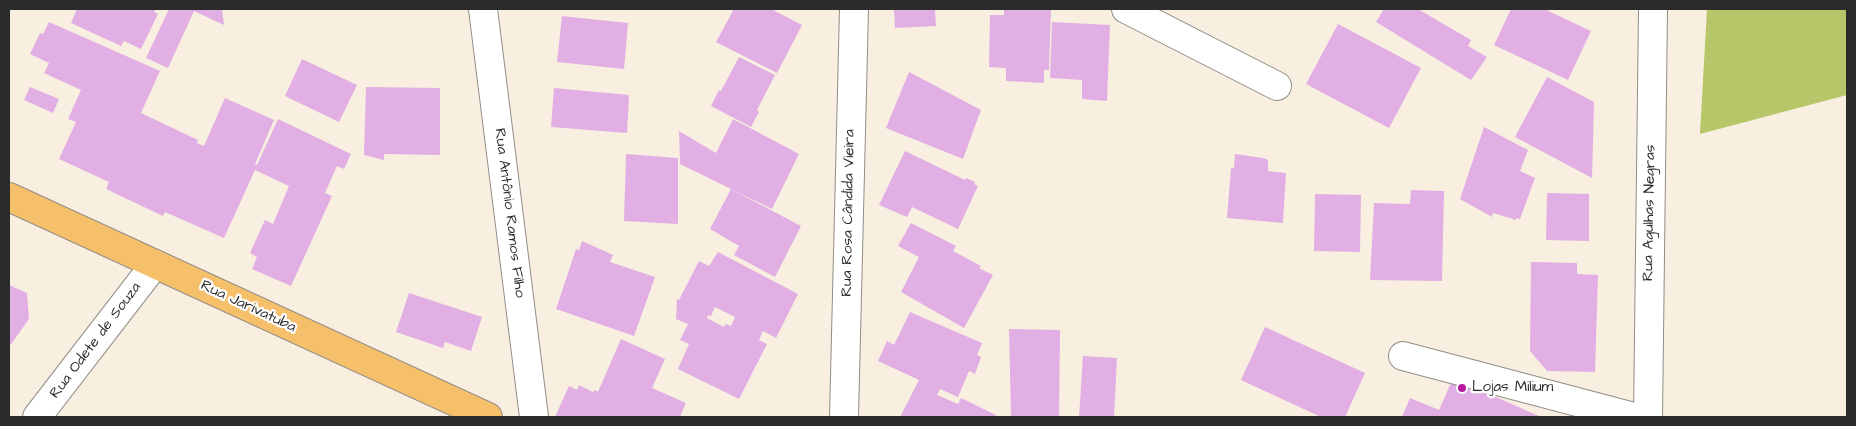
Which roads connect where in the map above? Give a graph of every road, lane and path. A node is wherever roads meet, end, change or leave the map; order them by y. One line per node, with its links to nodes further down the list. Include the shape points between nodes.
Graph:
1 (483, 9): 11 (street, Rua Antônio Ramos Filho)
2 (854, 9): 12 (street, Rua Rosa Cândida Vieira)
3 (1126, 9): 5 (street)
4 (1653, 9): 14 (street, Rua Agulhas Negras)
5 (1277, 86)
6 (9, 197): 7 (main road, Rua Jarivatuba)
7 (154, 264): 9 (street, Rua Odete de Souza); 10 (main road, Rua Jarivatuba)
8 (1403, 356): 13 (street)
9 (37, 417)
10 (488, 417)
11 (534, 417)
12 (844, 417)
13 (1634, 417)
14 (1648, 417)

